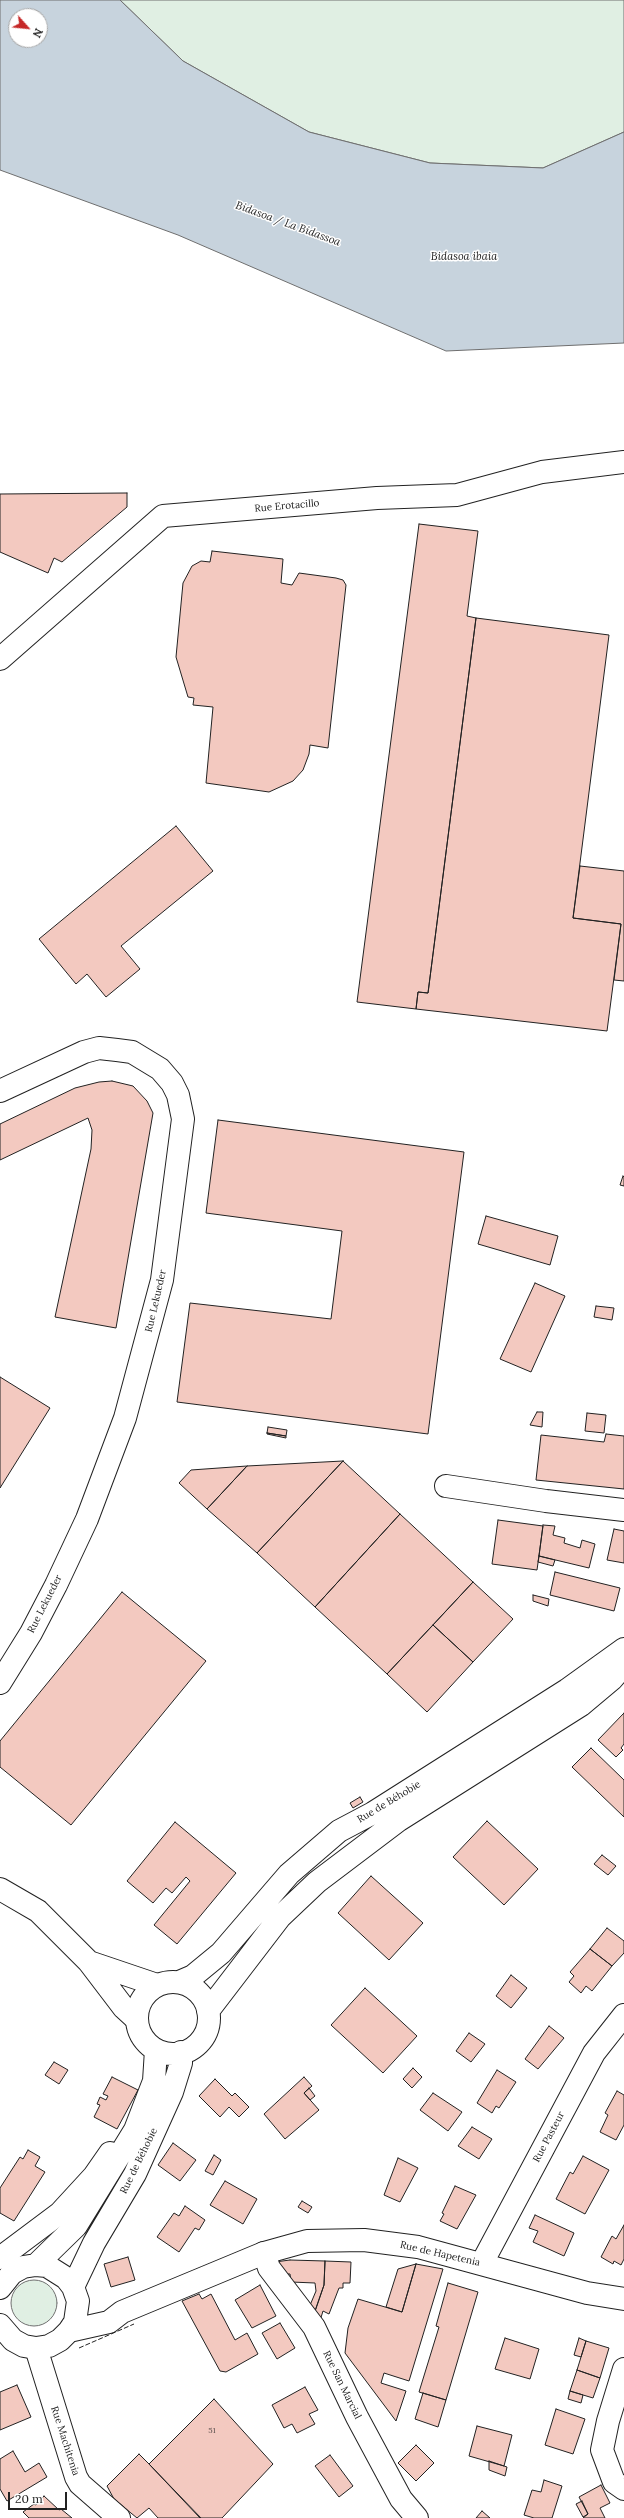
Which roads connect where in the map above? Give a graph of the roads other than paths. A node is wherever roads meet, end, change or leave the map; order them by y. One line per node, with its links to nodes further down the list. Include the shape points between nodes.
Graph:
1 (624, 462): 2 (street, Rue Erotacillo, via 542,472 457,495 377,498 163,516)
2 (0, 659)
3 (0, 1091): 8 (street, Rue Lekueder, via 84,1052 100,1048 132,1052 160,1069 172,1083 178,1095 183,1120 162,1280 125,1418 87,1519 27,1639)
4 (446, 1486): 5 (street)
5 (624, 1510)
6 (624, 1649): 11 (street, Rue de Béhobie, via 567,1690 373,1813 339,1831 290,1874 221,1953 194,1976)
7 (624, 1665): 13 (street, Rue de Béhobie, via 612,1679 581,1705 399,1820 317,1882 280,1917)
8 (0, 1683)
9 (0, 1889): 10 (street, via 38,1911)
10 (89, 1962): 12 (street); 15 (street, via 124,2008)
11 (179, 1982): 12 (street); 13 (street, via 198,1992)
12 (157, 1985): 15 (street, via 144,1996)
13 (208, 2011): 17 (street, via 208,2022 200,2041)
14 (624, 2015): 21 (street, Rue Pasteur, via 594,2053)
15 (136, 2019): 16 (street, via 143,2038)
16 (156, 2050): 17 (street); 18 (street, Rue de Béhobie, via 154,2081)
17 (181, 2052): 24 (street, Rue de Béhobie, via 181,2063 172,2092 135,2174 94,2243)
18 (145, 2102): 20 (street, Rue de Béhobie, via 94,2176 60,2213); 22 (street, Rue de Béhobie, via 135,2130 76,2226)
19 (264, 2253): 21 (street, Rue de Hapetenia, via 307,2241 364,2240 418,2247); 26 (street, Rue de Hapetenia); 33 (street, Rue San Marcial, via 269,2268 314,2327 357,2417 401,2499)
20 (0, 2258)
21 (482, 2263): 25 (street, Rue de Hapetenia, via 587,2292)
22 (36, 2265): 23 (street, via 23,2267 12,2273); 24 (street, Rue de Hapetenia, via 58,2271)
23 (0, 2288)
24 (75, 2294): 26 (street, Rue de Hapetenia, via 100,2314); 27 (street, Rue de Béhobie, via 75,2322)
25 (624, 2299)
26 (122, 2312): 27 (street, Rue de Hapetenia, via 109,2322)
27 (69, 2331): 29 (street, via 49,2346)
28 (4, 2337): 29 (street, via 24,2346)
29 (36, 2348): 32 (street, Rue Machitenia, via 76,2477 80,2484)
30 (624, 2369): 31 (street, via 602,2450 614,2482)
31 (624, 2489)
32 (119, 2518)
33 (417, 2518)

